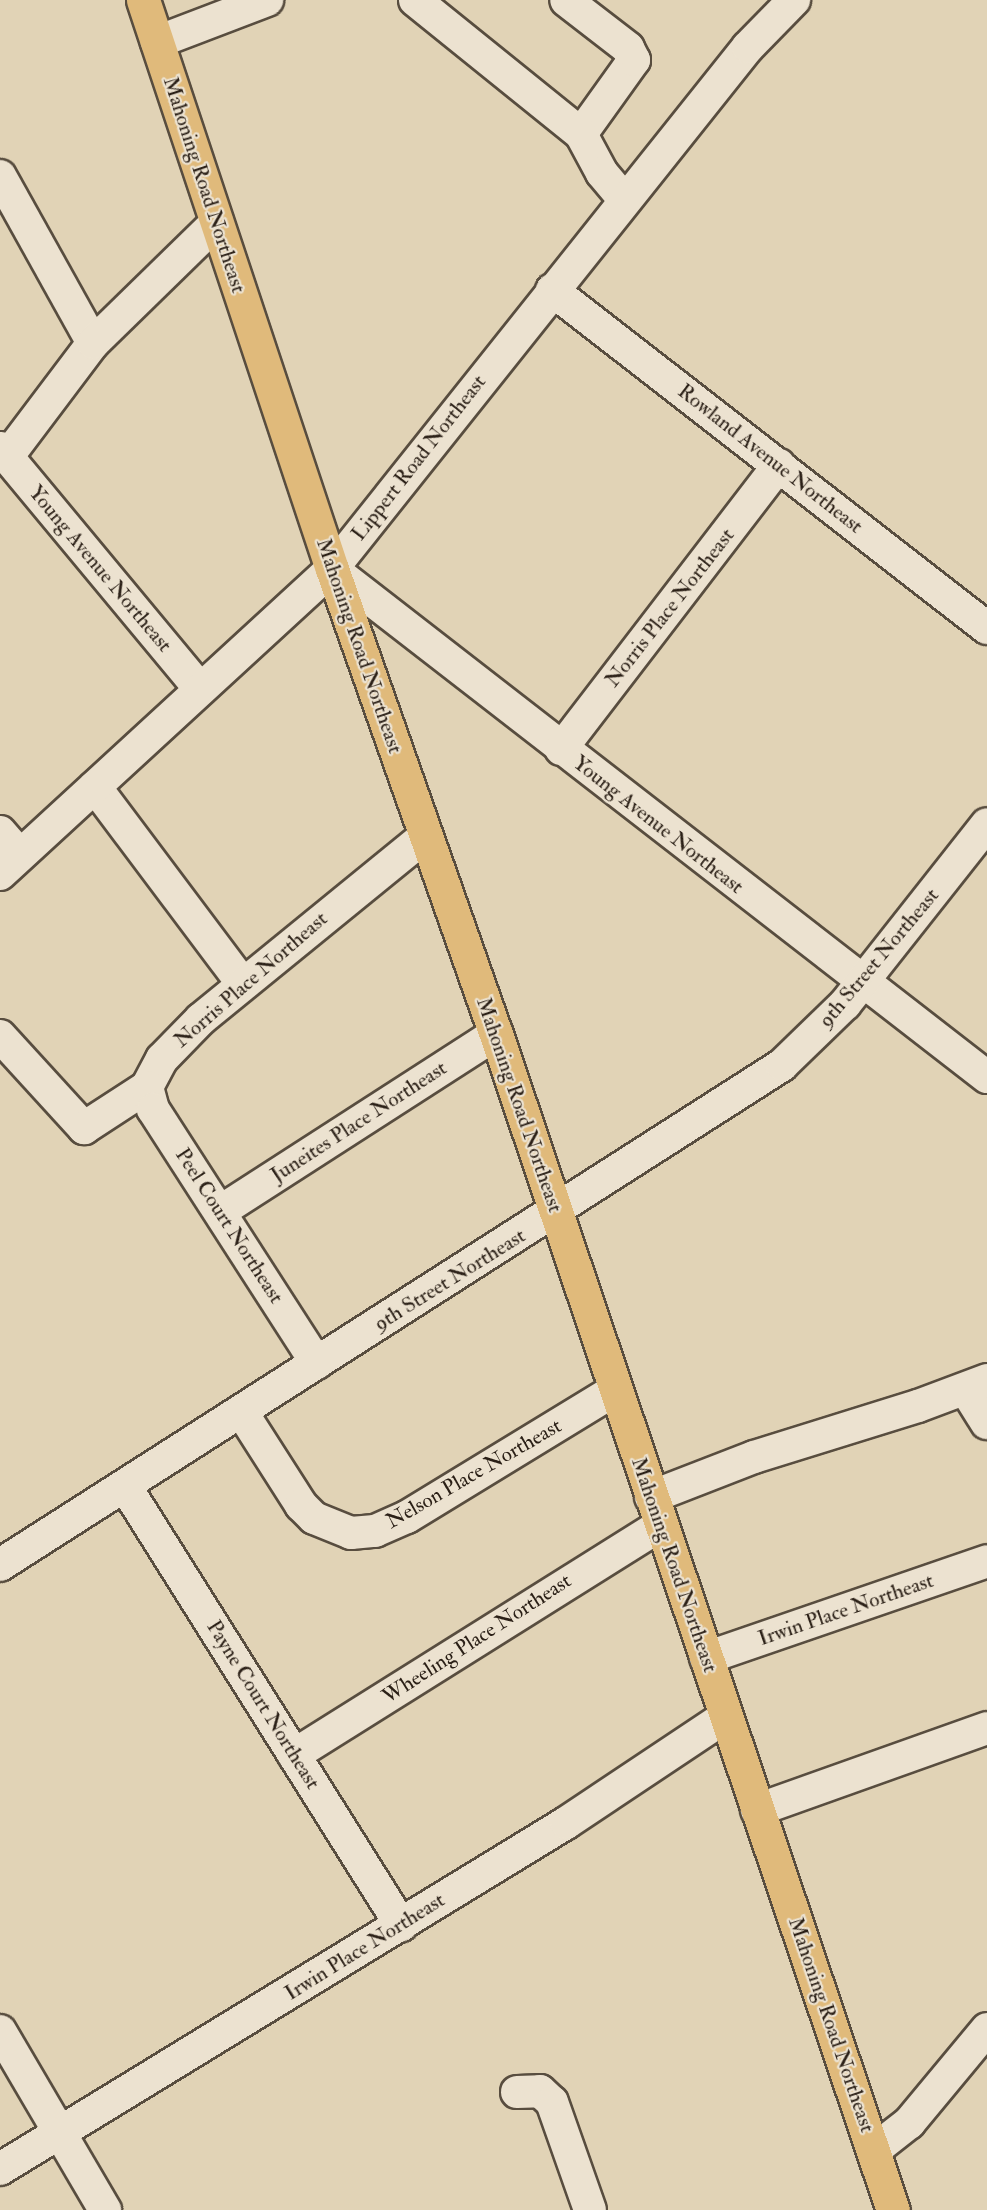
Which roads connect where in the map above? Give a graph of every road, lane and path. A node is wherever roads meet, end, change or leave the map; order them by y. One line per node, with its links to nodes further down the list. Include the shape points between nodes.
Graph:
1 (143, 0): 6 (main road, Mahoning Road Northeast)
2 (267, 0): 6 (street)
3 (415, 0): 7 (street)
4 (566, 0): 7 (street, via 628,48 634,60)
5 (782, 4): 9 (street, Lippert Road Northeast)
6 (157, 42): 10 (main road, Mahoning Road Northeast)
7 (580, 134): 9 (street, via 602,173)
8 (0, 176): 12 (street)
9 (624, 200): 11 (street, Lippert Road Northeast)
10 (217, 222): 12 (street); 15 (main road, Mahoning Road Northeast)
11 (552, 290): 14 (street, Rowland Avenue Northeast); 15 (street, Lippert Road Northeast)
12 (93, 343): 13 (street)
13 (3, 453): 17 (street, Young Avenue Northeast)
14 (778, 465): 16 (street, Rowland Avenue Northeast); 18 (street, Norris Place Northeast)
15 (332, 569): 17 (street, Lippert Road Northeast); 18 (street, Young Avenue Northeast); 22 (main road, Mahoning Road Northeast)
16 (987, 628)
17 (200, 689): 19 (street, Lippert Road Northeast)
18 (561, 749): 24 (street, Young Avenue Northeast)
19 (95, 786): 23 (street, Lippert Road Northeast); 25 (street)
20 (987, 824): 24 (street, 9th Street Northeast)
21 (0, 832): 23 (street)
22 (425, 836): 25 (street, Norris Place Northeast); 26 (main road, Mahoning Road Northeast)
23 (10, 865)
24 (864, 981): 28 (street, Young Avenue Northeast); 31 (street, 9th Street Northeast, via 782,1065)
25 (243, 984): 29 (street, Norris Place Northeast, via 176,1042)
26 (496, 1034): 30 (street, Juneites Place Northeast); 31 (main road, Mahoning Road Northeast)
27 (0, 1036): 29 (street, Norris Place Northeast, via 84,1128)
28 (987, 1077)
29 (147, 1088): 30 (street, Peel Court Northeast, via 153,1108)
30 (221, 1211): 32 (street, Peel Court Northeast)
31 (555, 1213): 32 (street, 9th Street Northeast); 34 (main road, Mahoning Road Northeast)
32 (317, 1363): 35 (street, 9th Street Northeast)
33 (976, 1385): 36 (street); 38 (street, Wheeling Place Northeast, via 754,1456)
34 (615, 1390): 35 (street, Nelson Place Northeast, via 407,1517 375,1531 351,1533 314,1518 301,1505); 38 (main road, Mahoning Road Northeast)
35 (242, 1411): 37 (street, 9th Street Northeast)
36 (987, 1423)
37 (124, 1486): 40 (street, 9th Street Northeast); 44 (street, Payne Court Northeast)
38 (656, 1511): 41 (main road, Mahoning Road Northeast); 44 (street, Wheeling Place Northeast)
39 (987, 1561): 41 (street, Irwin Place Northeast)
40 (0, 1565)
41 (705, 1658): 42 (main road, Mahoning Road Northeast)
42 (725, 1717): 45 (main road, Mahoning Road Northeast); 46 (street, Irwin Place Northeast)
43 (987, 1728): 45 (street)
44 (294, 1755): 46 (street, Payne Court Northeast)
45 (757, 1810): 51 (main road, Mahoning Road Northeast)
46 (401, 1925): 50 (street, Irwin Place Northeast)
47 (987, 2029): 51 (street, via 909,2123)
48 (0, 2031): 50 (street)
49 (517, 2092): 54 (street, via 540,2091 552,2102)
50 (60, 2133): 52 (street, Irwin Place Northeast); 53 (street)
51 (873, 2151): 55 (main road, Mahoning Road Northeast)
52 (0, 2169)
53 (105, 2210)
54 (590, 2210)
55 (893, 2210)

